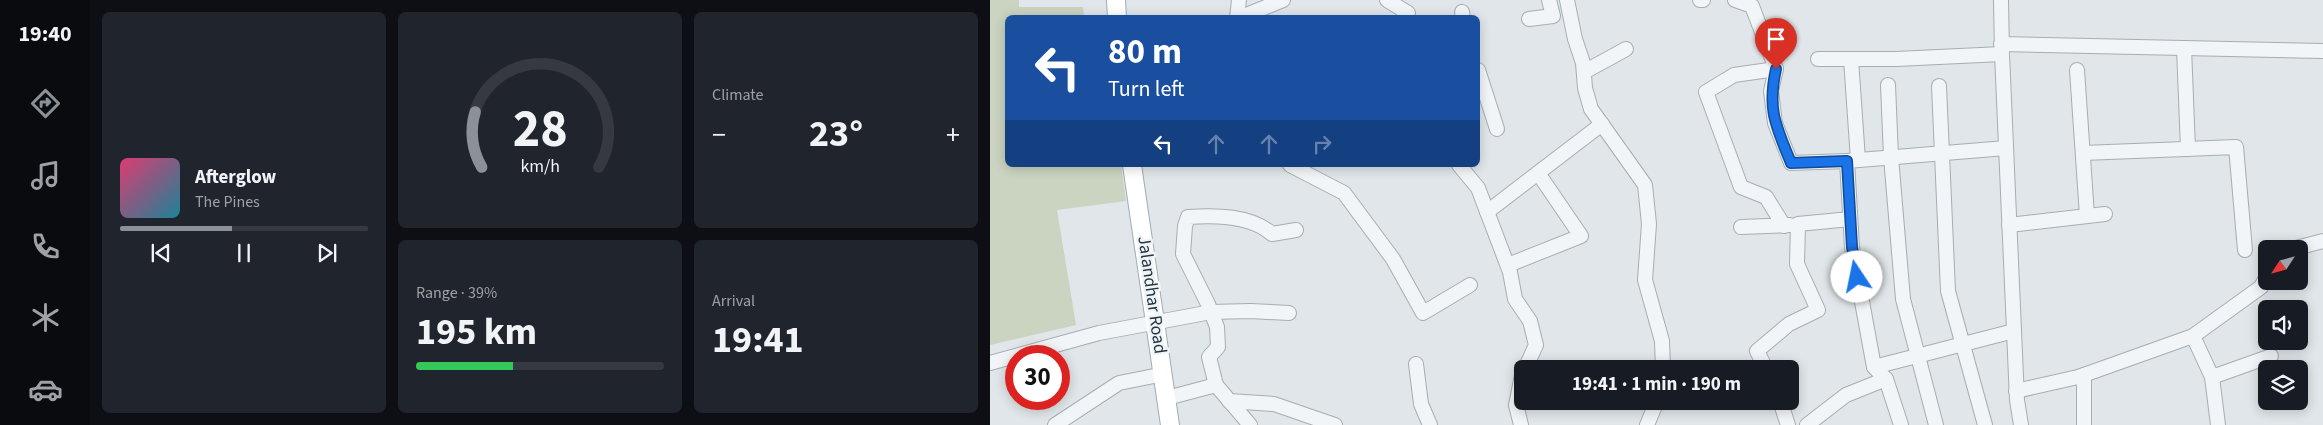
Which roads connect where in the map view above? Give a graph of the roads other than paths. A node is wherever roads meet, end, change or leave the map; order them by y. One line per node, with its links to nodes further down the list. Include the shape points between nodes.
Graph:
1 (1116, 0): 11 (main road)
2 (1240, 0): 12 (street)
3 (1284, 0): 13 (street)
4 (1387, 0): 10 (street)
5 (1549, 0): 14 (street, via 1553,16)
6 (1567, 0): 23 (street)
7 (1735, 0): 9 (street)
8 (2001, 0): 16 (street)
9 (1752, 3): 21 (street)
10 (1407, 10)
11 (1117, 15)
12 (1238, 15)
13 (1246, 15)
14 (1529, 19)
15 (2184, 48): 16 (street); 18 (street); 30 (street)
16 (2001, 49): 20 (street); 29 (street)
17 (1626, 50): 23 (street)
18 (2323, 51)
19 (1818, 59): 20 (street)
20 (1851, 59): 34 (street)
21 (1776, 69): 34 (street, via 1771,92 1774,123 1791,163); 43 (street, via 1734,75 1706,92 1741,186 1766,198)
22 (2077, 70): 31 (street)
23 (1584, 72): 27 (street, via 1591,110)
24 (1480, 76): 28 (street)
25 (1888, 85): 33 (street)
26 (1939, 86): 32 (street)
27 (1602, 124): 38 (street); 62 (street, via 1645,186 1649,224 1645,280 1662,341)
28 (1497, 129)
29 (2006, 148): 32 (street); 44 (street)
30 (2188, 149): 31 (street); 49 (street, via 2236,147)
31 (2083, 153): 41 (street)
32 (1942, 154): 33 (street); 58 (street, via 1948,291)
33 (1891, 157): 34 (street); 59 (street, via 1903,299)
34 (1852, 161): 42 (street)
35 (1132, 167): 55 (main road, Jalandhar Road)
36 (1294, 167): 51 (street, via 1344,193 1393,260 1423,313)
37 (1461, 167): 39 (street, via 1478,188)
38 (1538, 173): 39 (street); 50 (street, via 1581,236)
39 (1487, 212): 50 (street)
40 (2105, 214): 41 (street)
41 (2087, 216): 44 (street)
42 (1850, 219): 43 (street); 66 (street, via 1852,247)
43 (1791, 225): 45 (street); 63 (street, via 1797,264 1818,310 1788,324 1757,351)
44 (2009, 225): 56 (street)
45 (1741, 227)
46 (1296, 230): 53 (street, via 1272,234 1265,228 1240,220 1188,217 1184,254)
47 (2323, 241): 48 (street)
48 (2308, 245)
49 (2245, 250)
50 (1508, 266): 61 (street, via 1516,299 1530,321 1536,346)
51 (1470, 285)
52 (2258, 289): 57 (street)
53 (1211, 312): 54 (street); 55 (street); 71 (street, via 1217,326 1218,347 1209,357)
54 (1289, 313)
55 (1157, 322): 64 (street, via 1099,333); 67 (main road, Jalandhar Road)
56 (2014, 331): 58 (street); 72 (street)
57 (2193, 336): 68 (street); 69 (street)
58 (1963, 344): 59 (street); 89 (street)
59 (1919, 356): 66 (street); 88 (street)
60 (2271, 356): 69 (street)
61 (1529, 360)
62 (1663, 360)
63 (1762, 360)
64 (990, 364)
65 (1416, 364): 82 (street, via 1421,404)
66 (1874, 367): 70 (street)
67 (1164, 374): 73 (main road, Jalandhar Road); 78 (street, via 1119,383)
68 (2084, 375): 72 (street); 91 (street)
69 (2212, 377): 92 (street)
70 (1886, 379): 86 (street, via 1846,395); 87 (street)
71 (1216, 385): 73 (street); 74 (street)
72 (2016, 391): 90 (street)
73 (1167, 398): 79 (main road, Jalandhar Road)
74 (1229, 401): 80 (street); 81 (street, via 1274,404)
75 (1517, 410): 83 (street)
76 (1653, 410): 84 (street)
77 (1783, 410): 85 (street)
78 (1055, 425)
79 (1170, 425)
80 (1250, 425)
81 (1335, 425)
82 (1430, 425)
83 (1521, 425)
84 (1647, 425)
85 (1788, 425)
86 (1807, 425)
87 (1901, 425)
88 (1936, 425)
89 (1985, 425)
90 (2021, 425)
91 (2084, 425)
92 (2218, 425)

